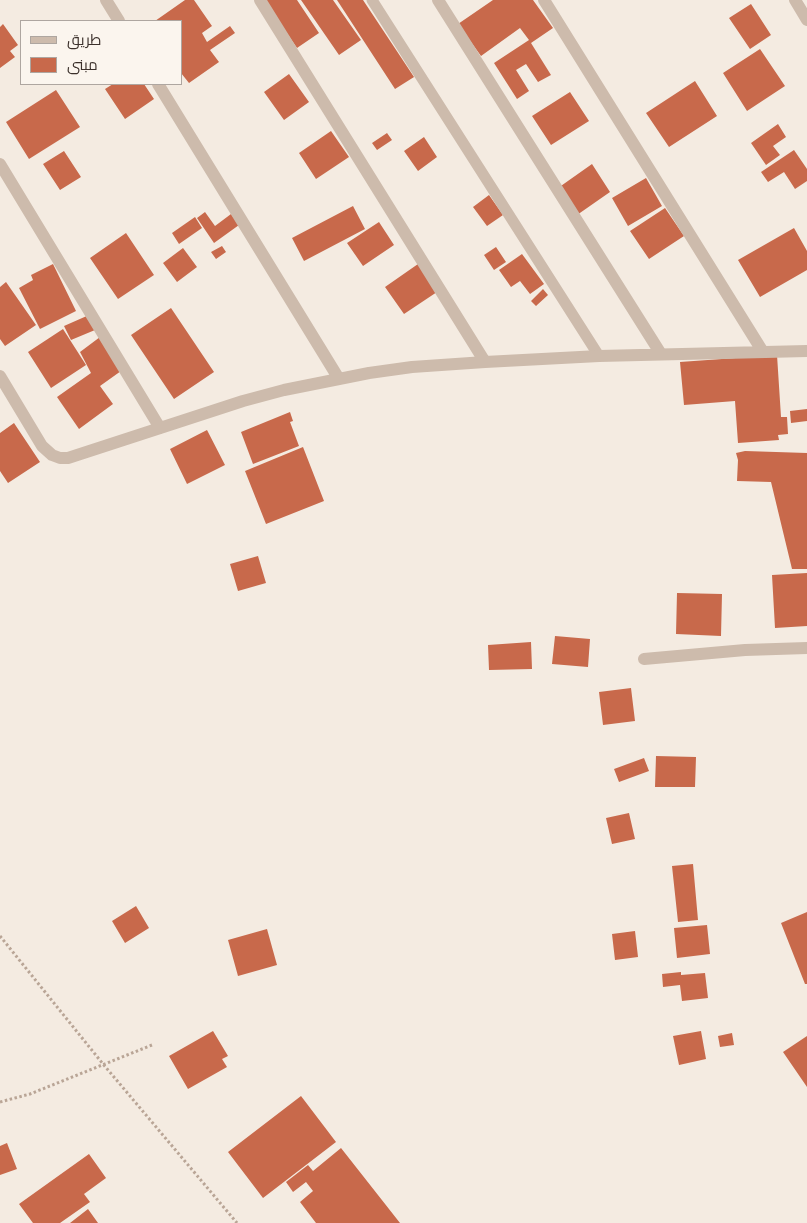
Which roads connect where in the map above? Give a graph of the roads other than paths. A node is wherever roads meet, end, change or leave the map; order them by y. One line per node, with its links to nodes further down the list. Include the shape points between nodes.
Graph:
1 (106, 0): 7 (street)
2 (260, 0): 15 (street)
3 (372, 0): 14 (lane)
4 (438, 0): 13 (street)
5 (544, 0): 12 (street)
6 (795, 0): 8 (street)
7 (118, 20)
8 (807, 20)
9 (159, 85): 17 (street)
10 (0, 164): 18 (street)
11 (807, 351): 12 (street)
12 (763, 352): 13 (street)
13 (661, 354): 14 (street)
14 (599, 356): 15 (street)
15 (485, 362): 17 (street)
16 (0, 376): 18 (street, via 39,441 47,451 60,458 77,456)
17 (339, 379): 18 (street, via 243,402)
18 (160, 428)
19 (807, 648): 20 (street)
20 (644, 658)

